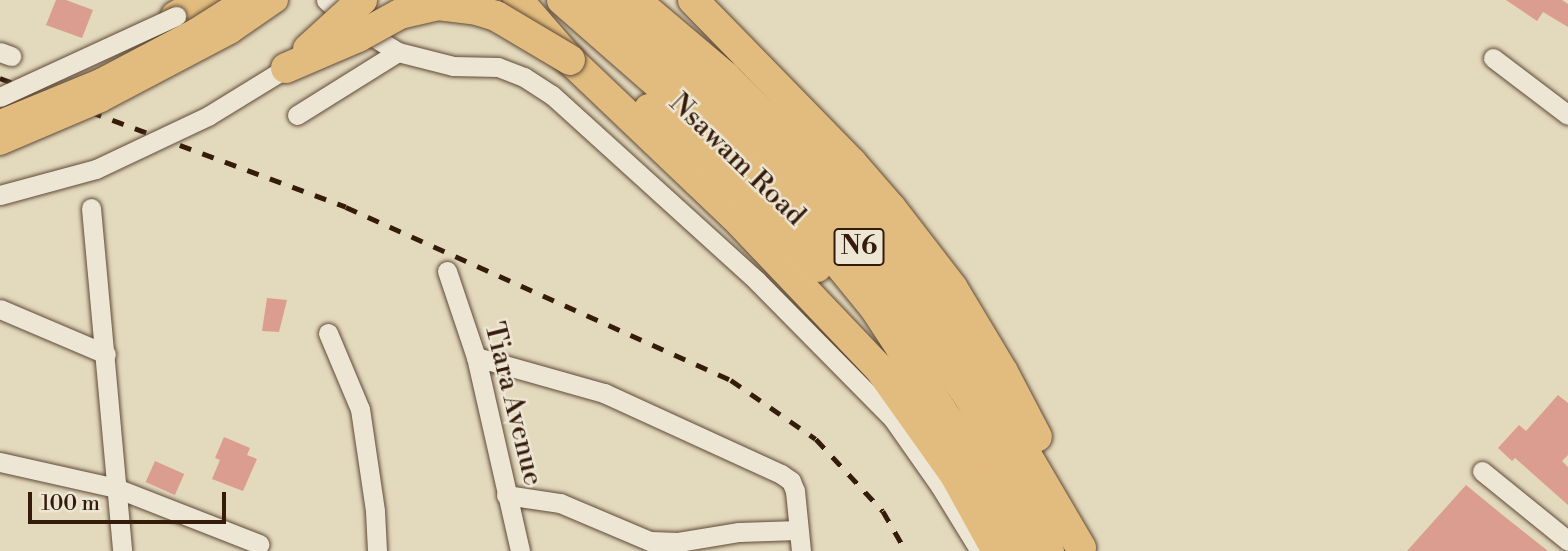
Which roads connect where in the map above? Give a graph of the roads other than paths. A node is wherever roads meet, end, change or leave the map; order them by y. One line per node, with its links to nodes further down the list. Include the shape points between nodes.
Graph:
1 (205, 0): 12 (highway)
2 (244, 0): 21 (main road, bridge, via 100,81)
3 (276, 0): 22 (main road, bridge, via 230,32 125,88)
4 (326, 0): 13 (street, via 356,26)
5 (362, 0): 17 (highway, bridge)
6 (520, 0): 16 (highway); 28 (highway, via 710,162)
7 (562, 0): 28 (highway, Nsawam Road / N6, via 723,141 776,194 874,307)
8 (598, 0): 47 (highway, Nsawam Road / N6, via 741,122 804,185 896,291 971,400)
9 (635, 0): 39 (highway, via 725,76 866,218 954,333)
10 (678, 0): 14 (highway)
11 (693, 0): 14 (highway)
12 (186, 8): 18 (street, bridge)
13 (398, 52): 19 (street); 44 (street, via 453,66 498,67 552,95 758,281 892,419)
14 (749, 58): 39 (highway, via 852,163 952,287 1049,460)
15 (1493, 58): 20 (street)
16 (570, 60): 17 (highway, bridge, via 496,16 438,5 400,14); 45 (highway, via 790,274 878,368 955,475)
17 (286, 68): 23 (street, bridge, via 208,116 96,169)
18 (0, 97)
19 (297, 115)
20 (1568, 115)
21 (0, 122)
22 (0, 144)
23 (0, 195)
24 (92, 208): 29 (street)
25 (447, 271): 30 (street, Tiara Avenue)
26 (0, 309): 29 (street)
27 (328, 334): 41 (street, via 360,410)
28 (899, 349): 46 (highway, Nsawam Road / N6, via 987,480)
29 (106, 354): 33 (street)
30 (476, 357): 34 (street, Tiara Avenue); 35 (street, via 604,393 781,474 795,491)
31 (0, 462): 33 (street)
32 (1482, 471): 36 (street)
33 (116, 488): 37 (street); 40 (street)
34 (506, 495): 38 (street, via 559,503); 42 (street, Tiara Avenue)
35 (798, 530): 38 (street, via 739,532); 43 (street)
36 (1568, 541)
37 (259, 544)
38 (652, 546)
39 (1082, 550)
40 (122, 551)
41 (377, 551)
42 (520, 551)
43 (801, 551)
44 (980, 551)
45 (997, 551)
46 (1025, 551)
47 (1049, 551)

